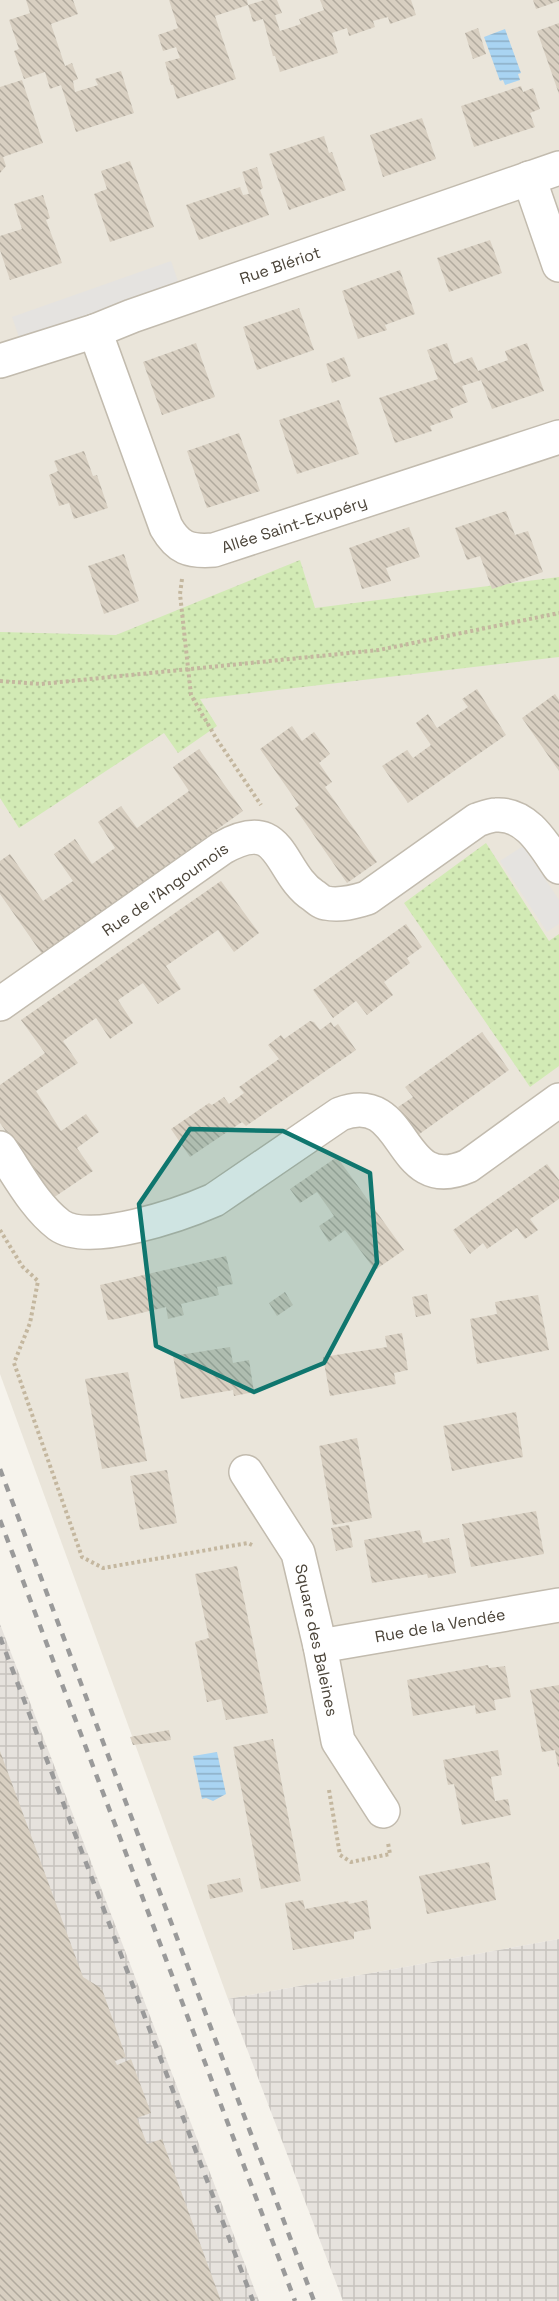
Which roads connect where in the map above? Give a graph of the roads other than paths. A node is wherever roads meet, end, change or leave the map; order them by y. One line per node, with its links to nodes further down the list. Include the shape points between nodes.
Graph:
1 (544, 173): 2 (street); 3 (street, Rue Blériot)
2 (559, 265)
3 (95, 332): 4 (street, Rue Blériot); 5 (street, Allée Saint-Exupéry, via 166,527 174,540 199,551 214,550)
4 (0, 361)
5 (559, 437)
6 (559, 867): 7 (street, Rue de l'Angoumois, via 538,836 519,819 496,815 477,820 368,898 349,904 324,903 307,892 278,850 263,839 238,839)
7 (1, 1002)
8 (559, 1100): 9 (street, via 468,1166 453,1172 435,1171 418,1163 386,1119 372,1110 354,1108 214,1200 106,1232 84,1234 62,1227 45,1214)
9 (0, 1148)
10 (246, 1472): 12 (street, Square des Baleines, via 298,1553)
11 (559, 1605): 12 (street, Rue de la Vendée)
12 (321, 1646): 13 (street, Square des Baleines, via 338,1742)
13 (383, 1811)

